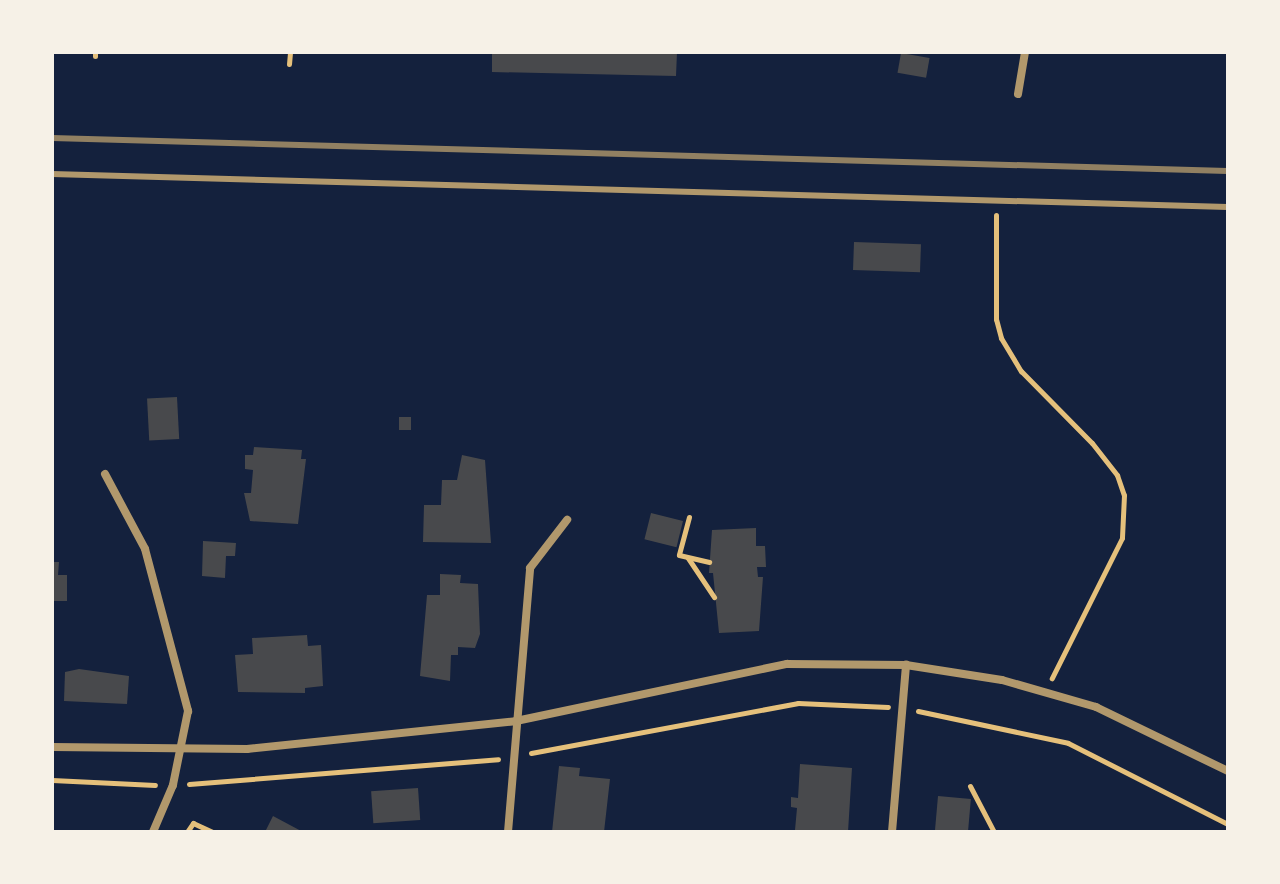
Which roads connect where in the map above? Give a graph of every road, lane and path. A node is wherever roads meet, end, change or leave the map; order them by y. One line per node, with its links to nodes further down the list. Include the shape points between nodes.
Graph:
1 (290, 52): 3 (path)
2 (1025, 52): 4 (street)
3 (289, 64)
4 (1018, 94)
5 (52, 174): 6 (lane)
6 (996, 202): 7 (lane); 15 (path, via 996,319 1001,338 1021,371 1092,443 1117,475 1124,495 1122,538)
7 (1228, 207)
8 (105, 474): 19 (street, via 145,549 180,670 188,711)
9 (689, 517): 11 (path, via 679,555)
10 (567, 520): 17 (street, via 530,568)
11 (687, 558): 12 (path); 13 (path)
12 (709, 562)
13 (714, 597)
14 (906, 665): 15 (street); 16 (street); 17 (street, via 787,664)
15 (1045, 692): 21 (street, via 1109,712)
16 (901, 708): 20 (path, via 798,703); 25 (path, via 974,719 1068,743); 30 (street)
17 (516, 721): 19 (street, via 247,749); 20 (street)
18 (52, 747): 19 (street)
19 (180, 750): 23 (street)
20 (513, 757): 23 (path); 29 (street)
21 (1228, 771)
22 (52, 780): 23 (path)
23 (173, 785): 26 (street)
24 (970, 786): 31 (path)
25 (1228, 824)
26 (153, 832)
27 (187, 832): 28 (path, via 193,823)
28 (212, 832)
29 (508, 832)
30 (892, 832)
31 (994, 832)

